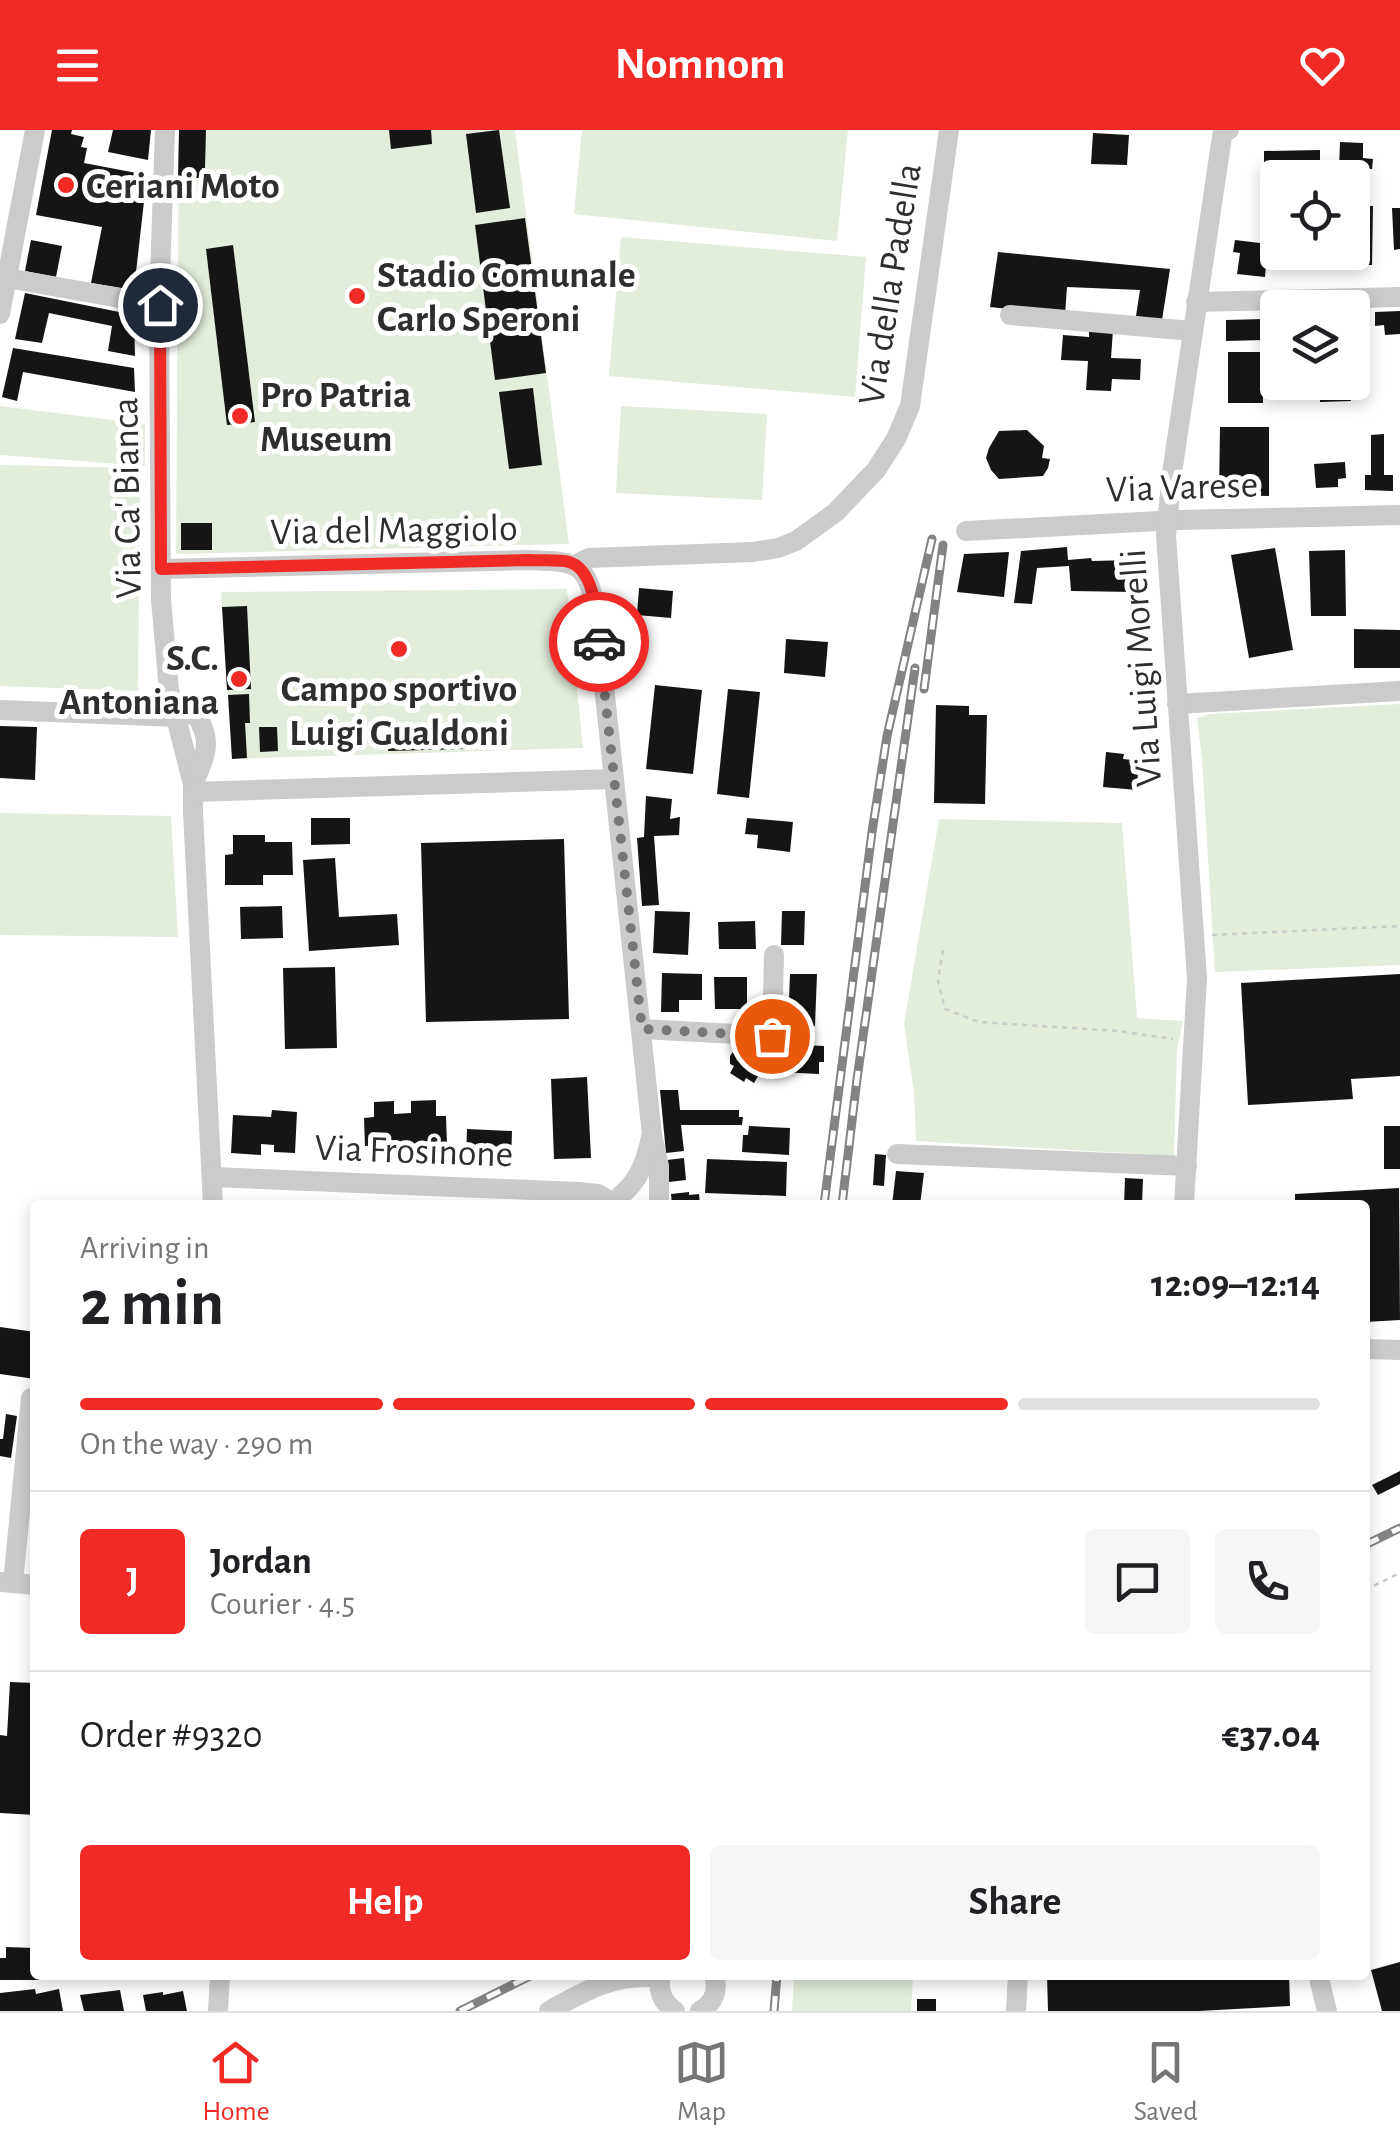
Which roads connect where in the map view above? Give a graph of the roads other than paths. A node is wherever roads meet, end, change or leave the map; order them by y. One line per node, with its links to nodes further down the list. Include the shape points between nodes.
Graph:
1 (35, 130): 5 (street)
2 (166, 130): 9 (street, Via Ca' Bianca)
3 (949, 130): 16 (street, Via della Padella, via 910,406 871,476 815,529 778,548 589,558)
4 (1226, 130): 8 (street, Via Luigi Morelli)
5 (9, 215): 6 (street)
6 (7, 278): 9 (street); 10 (street)
7 (1400, 297): 8 (street)
8 (1196, 302): 12 (street, Via Luigi Morelli)
9 (160, 305): 17 (street, Via Ca' Bianca)
10 (0, 314)
11 (1010, 316): 12 (street)
12 (1192, 331): 14 (street, Via Luigi Morelli)
13 (1400, 516): 14 (street, Via Varese)
14 (1167, 520): 15 (street, Via Varese); 19 (street, Via Luigi Morelli)
15 (966, 531)
16 (575, 565): 17 (street, Via del Maggiolo, via 529,560); 22 (street, via 594,602)
17 (161, 569): 21 (street, Via Ca' Bianca, via 168,686)
18 (1400, 691): 19 (street)
19 (1177, 704): 28 (street, Via Luigi Morelli, via 1198,978)
20 (0, 710): 21 (street)
21 (186, 715): 23 (street, Via Ca' Bianca, via 182,744)
22 (614, 779): 23 (street); 25 (street)
23 (193, 788): 29 (street, Via Ca' Bianca)
24 (774, 955): 25 (street, via 772,1036)
25 (642, 1029): 26 (street)
26 (652, 1135): 31 (street, via 641,1171); 33 (street)
27 (898, 1154): 28 (street)
28 (1187, 1166): 34 (street, Via Luigi Morelli)
29 (212, 1177): 30 (street, Via Ca' Bianca); 31 (street, Via Frosinone, via 579,1192)
30 (213, 1200)
31 (614, 1200): 32 (street, Via Frosinone)
32 (642, 1200)
33 (659, 1200)
34 (1184, 1200)
35 (1370, 1350): 36 (street)
36 (1400, 1350)
37 (30, 1398): 38 (street)
38 (6, 1583)
39 (220, 1980): 46 (street)
40 (617, 1980): 47 (street)
41 (660, 1980): 48 (street, via 661,1996)
42 (715, 1980): 45 (street, via 715,1996)
43 (1018, 1980): 49 (street)
44 (1320, 1980): 50 (street)
45 (704, 2010)
46 (218, 2011)
47 (549, 2011)
48 (673, 2011)
49 (1016, 2011)
50 (1328, 2011)

